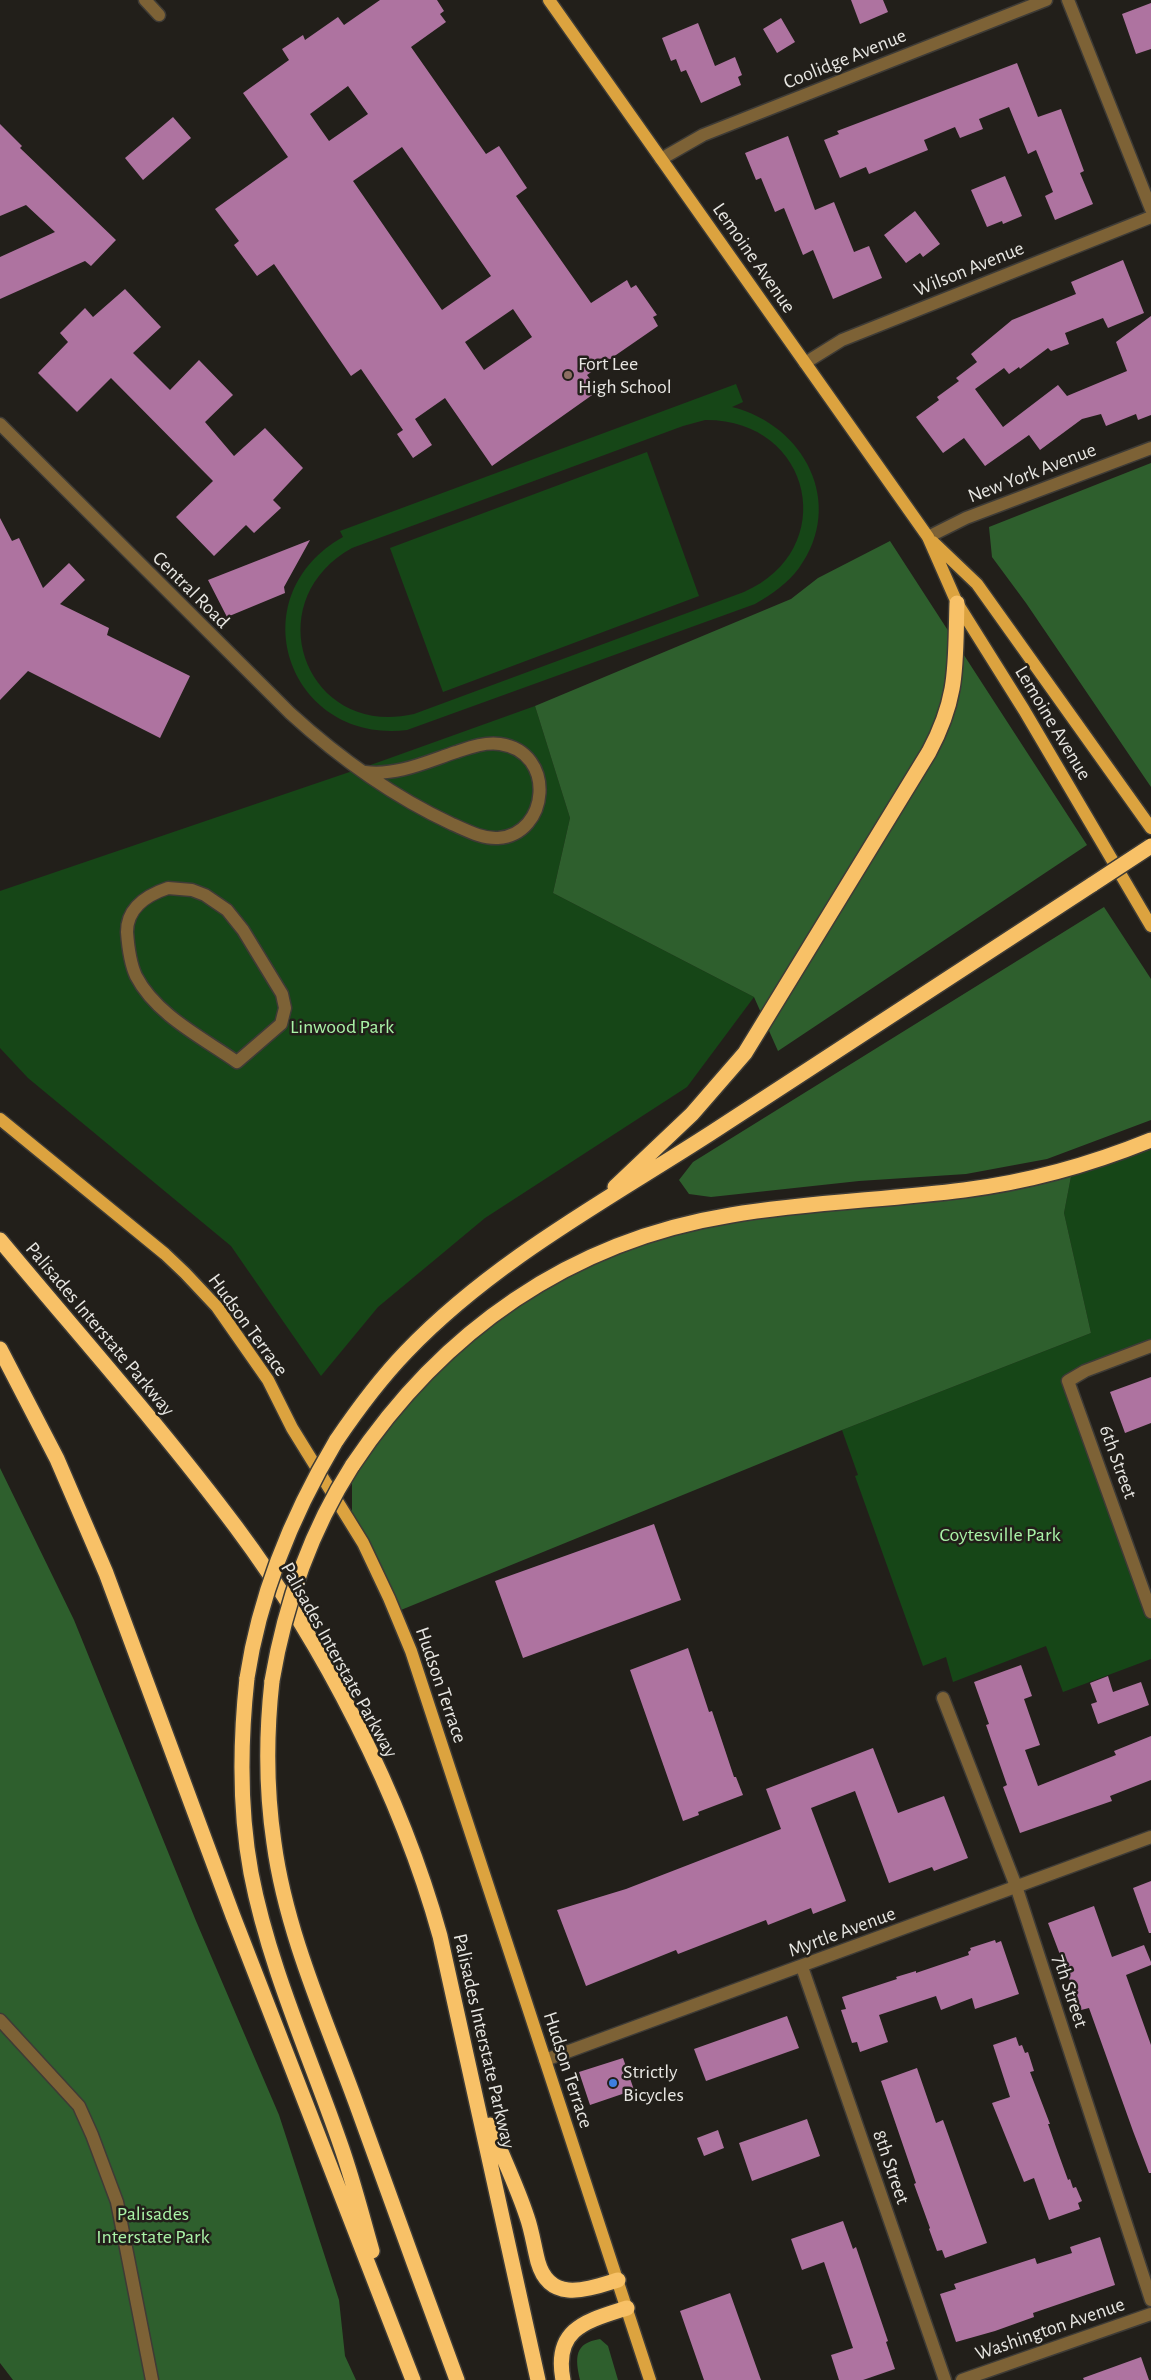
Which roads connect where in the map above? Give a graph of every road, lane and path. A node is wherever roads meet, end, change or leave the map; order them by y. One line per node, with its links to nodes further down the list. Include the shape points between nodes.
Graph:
1 (145, 0): 5 (street)
2 (549, 0): 6 (main road, Lemoine Avenue)
3 (1046, 0): 6 (street, Coolidge Avenue, via 703,135)
4 (1068, 0): 7 (street)
5 (159, 15)
6 (661, 159): 9 (main road, Lemoine Avenue)
7 (1151, 209)
8 (1151, 217): 9 (street, Wilson Avenue, via 842,340)
9 (805, 363): 12 (main road, Lemoine Avenue)
10 (0, 424): 14 (street, Central Road, via 290,713)
11 (1151, 448): 12 (street, New York Avenue, via 966,518)
12 (928, 537): 13 (main road, Lemoine Avenue); 15 (main road, Lemoine Avenue, via 977,584)
13 (957, 603): 17 (main road, Lemoine Avenue); 21 (highway, via 954,683 940,731 772,1011 745,1053 706,1099)
14 (365, 772): 14 (street, Central Road, via 392,792 437,817 493,838 507,836 521,828 535,809 540,794 539,780 531,761 522,752 501,744 476,746 399,771)
15 (1151, 828)
16 (1151, 846): 21 (highway, bridge)
17 (1151, 926)
18 (285, 1008): 18 (street, via 281,1024 237,1062 162,1008 136,976 128,946 127,925 133,910 141,901 168,888 205,895 227,910 243,930 282,994)
19 (0, 1119): 31 (main road, Hudson Terrace, via 144,1236 202,1290 268,1380 292,1428 352,1523 381,1579 411,1651)
20 (1151, 1140): 40 (highway, bridge, via 1096,1160 1012,1181 941,1193 732,1214 664,1229 616,1245 533,1287 455,1344 394,1408 330,1503 302,1566 282,1630 272,1681 267,1746 274,1844 286,1903 322,2010)
21 (586, 1213): 37 (highway, bridge, via 487,1280 434,1325 382,1379 336,1441 313,1480 281,1549 260,1612 247,1678 241,1733 242,1788 247,1847 256,1895 278,1972 342,2147)
22 (0, 1240): 32 (highway, Palisades Interstate Parkway, via 237,1528 287,1602 338,1690 389,1793 430,1901)
23 (1151, 1346): 25 (street, 6th Street, via 1085,1371 1068,1382)
24 (0, 1349): 37 (highway, via 57,1458 106,1573 321,2147)
25 (1151, 1612)
26 (943, 1698): 28 (street, 7th Street)
27 (1151, 1836): 28 (street, Myrtle Avenue)
28 (1016, 1886): 29 (street, Myrtle Avenue); 34 (street, 7th Street)
29 (802, 1967): 31 (street, Myrtle Avenue); 44 (street, 8th Street)
30 (0, 2020): 38 (street, via 79,2106 92,2136 116,2202)
31 (545, 2060): 33 (main road, Hudson Terrace)
32 (474, 2087): 33 (highway, via 528,2218 544,2275 553,2284 572,2292); 41 (highway, Palisades Interstate Parkway)
33 (618, 2280): 35 (main road, Hudson Terrace)
34 (1151, 2300)
35 (627, 2308): 42 (highway, via 582,2324 570,2334 562,2355); 43 (main road, Hudson Terrace)
36 (1151, 2314): 45 (street, Washington Avenue)
37 (397, 2336): 39 (highway)
38 (152, 2380)
39 (413, 2380)
40 (457, 2380)
41 (538, 2380)
42 (563, 2380)
43 (650, 2380)
44 (944, 2380)
45 (962, 2380)

